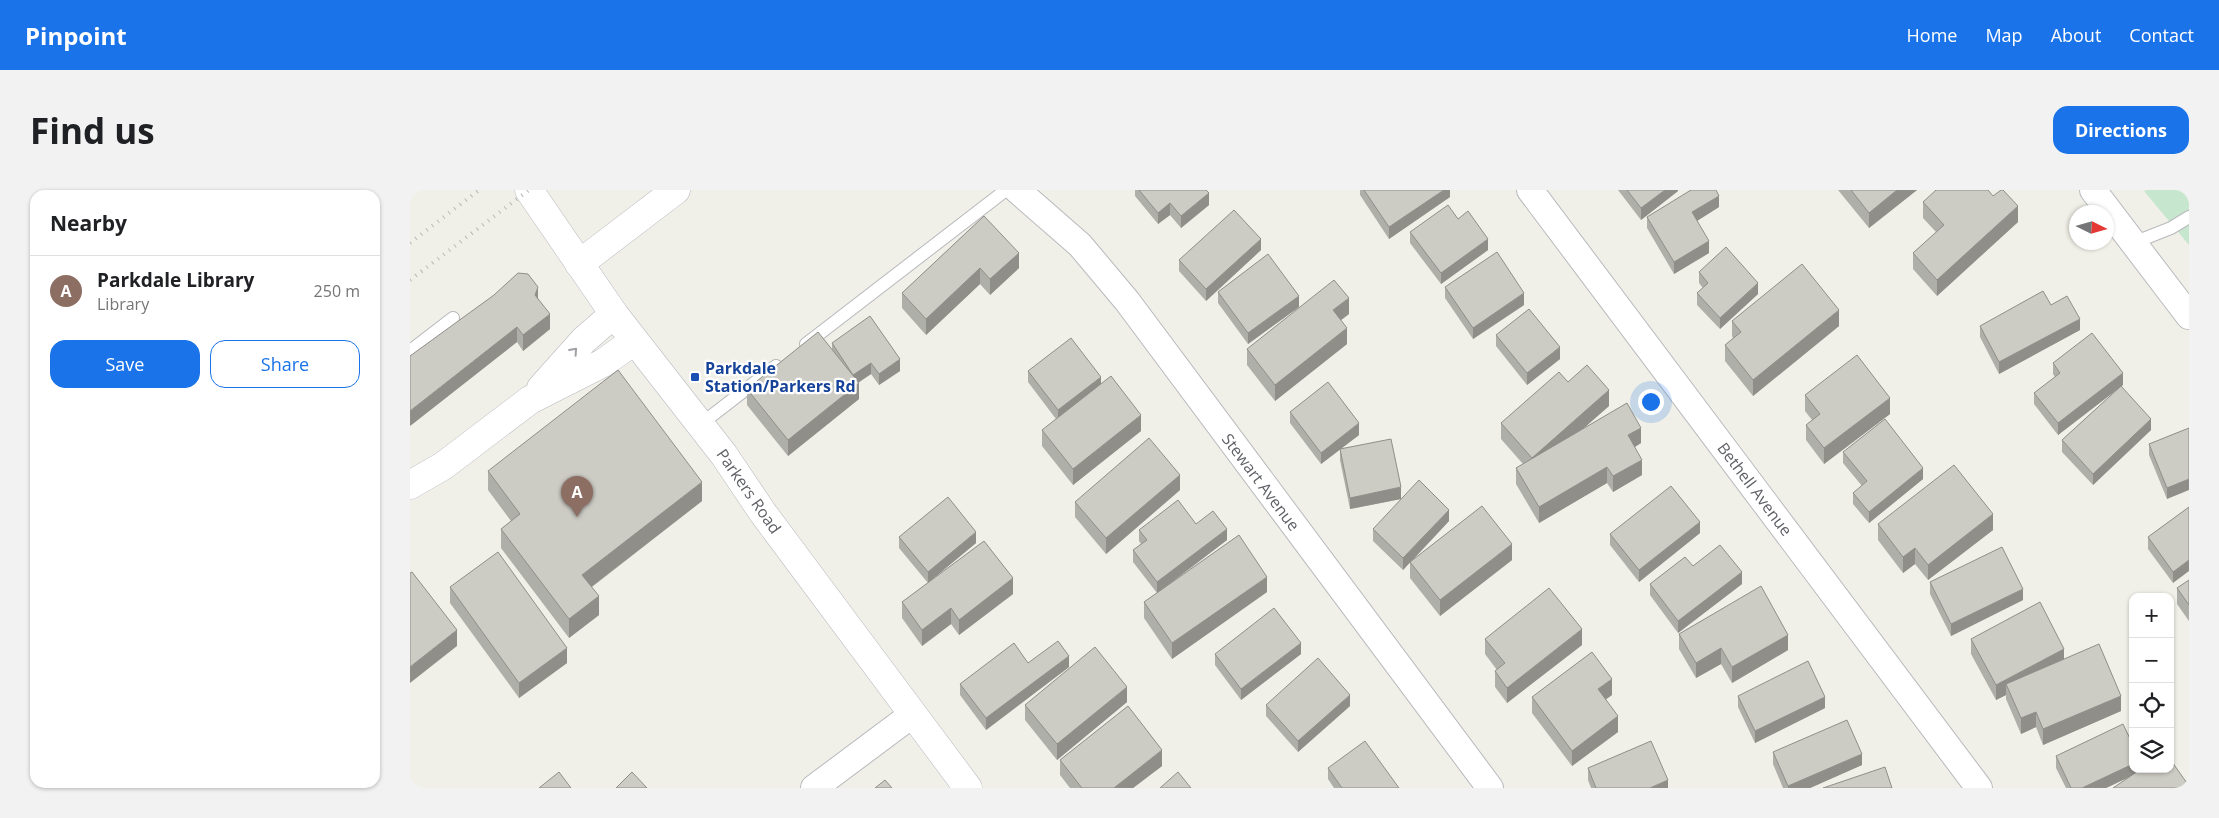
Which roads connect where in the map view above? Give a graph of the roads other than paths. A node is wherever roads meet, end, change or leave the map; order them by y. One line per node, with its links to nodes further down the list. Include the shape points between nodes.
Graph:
1 (676, 190): 9 (street)
2 (1006, 190): 16 (lane)
3 (1017, 190): 21 (street, Stewart Avenue, via 1080,245 1126,301)
4 (1530, 190): 22 (street, Bethell Avenue)
5 (2092, 190): 8 (street)
6 (528, 191): 9 (street, Parkers Road)
7 (2189, 217): 8 (lane, via 2171,228)
8 (2133, 242): 11 (street)
9 (579, 264): 10 (street, Parkers Road)
10 (614, 314): 13 (street, Parkers Road); 15 (street, one-way to 10, via 584,340)
11 (2189, 316)
12 (452, 318): 14 (lane)
13 (634, 341): 15 (street, via 603,363); 16 (street, Parkers Road)
14 (410, 351)
15 (530, 400): 17 (street, via 443,466)
16 (701, 424): 18 (street, Parkers Road)
17 (410, 485)
18 (913, 714): 19 (street); 20 (street, Parkers Road)
19 (814, 788)
20 (968, 788)
21 (1490, 788)
22 (1979, 788)

